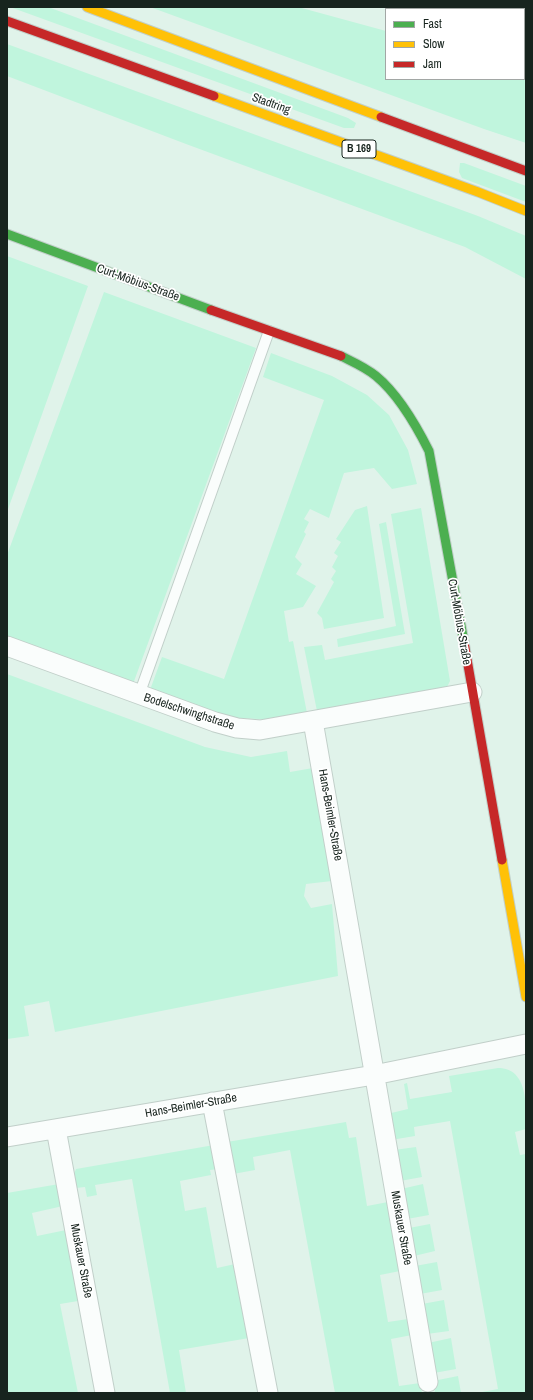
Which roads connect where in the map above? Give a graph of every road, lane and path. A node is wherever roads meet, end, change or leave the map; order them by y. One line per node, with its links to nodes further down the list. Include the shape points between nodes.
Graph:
1 (87, 7): 3 (street)
2 (7, 21): 4 (street, Stadtring / B 169)
3 (526, 171)
4 (526, 211)
5 (7, 234): 6 (street, Curt-Möbius-Straße)
6 (269, 332): 8 (street, Curt-Möbius-Straße, via 356,363 376,376 415,423 428,452); 9 (lane)
7 (7, 646): 9 (street, Bodelschwinghstraße)
8 (472, 692): 10 (street, Bodelschwinghstraße); 11 (street, Curt-Möbius-Straße)
9 (139, 695): 10 (street, Bodelschwinghstraße, via 237,728 260,730)
10 (313, 722): 13 (street, Hans-Beimler-Straße)
11 (526, 997)
12 (526, 1044): 13 (street, Hans-Beimler-Straße)
13 (374, 1074): 14 (street, Hans-Beimler-Straße); 17 (street, Muskauer Straße)
14 (212, 1102): 15 (street, Hans-Beimler-Straße); 19 (street)
15 (56, 1129): 16 (street, Hans-Beimler-Straße); 18 (street, Muskauer Straße)
16 (7, 1137)
17 (428, 1382)
18 (105, 1393)
19 (268, 1393)

